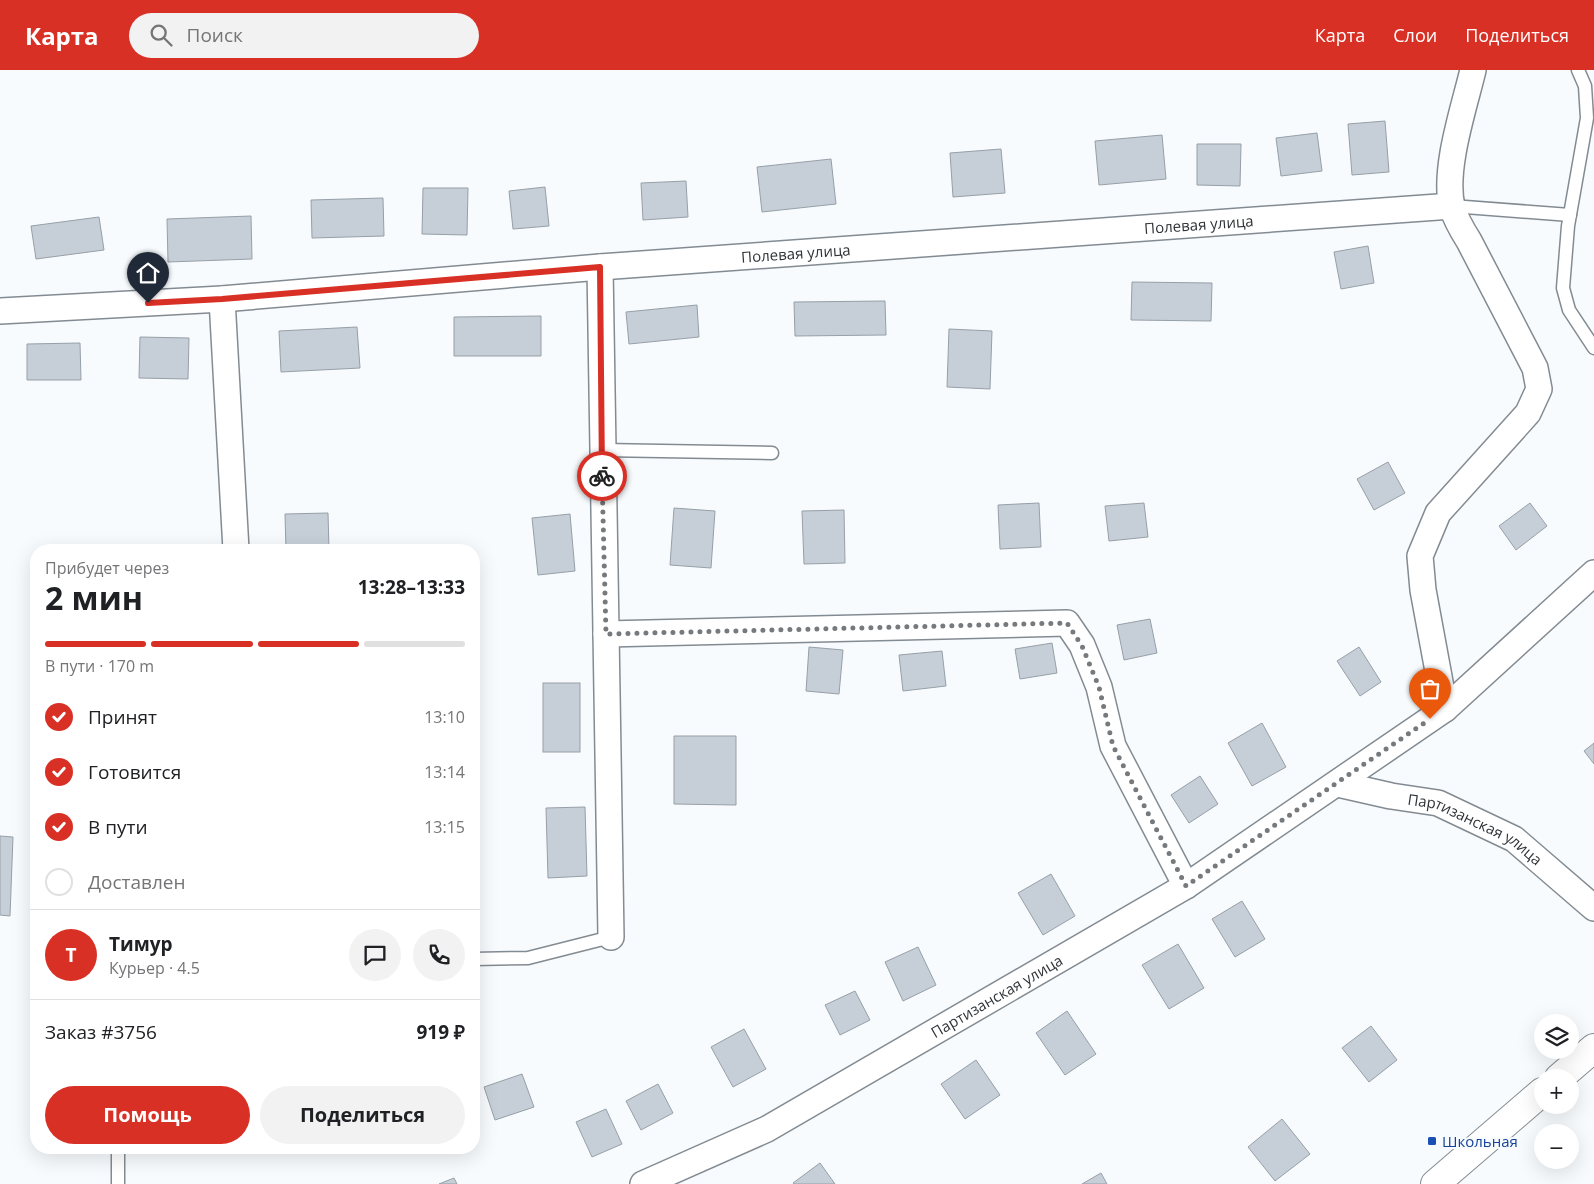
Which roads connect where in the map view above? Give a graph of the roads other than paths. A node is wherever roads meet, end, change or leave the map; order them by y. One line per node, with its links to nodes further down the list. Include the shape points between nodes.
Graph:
1 (1473, 70): 3 (street, via 1450,178)
2 (1578, 70): 4 (lane, via 1585,86 1587,118)
3 (1452, 206): 4 (lane); 5 (street, Полевая улица); 14 (street, via 1535,368 1539,388 1528,413 1438,513 1420,556 1423,590)
4 (1570, 215): 8 (lane, via 1563,288 1569,310)
5 (600, 267): 6 (street, Полевая улица); 9 (street)
6 (222, 299): 7 (street, Полевая улица); 11 (street)
7 (0, 311)
8 (1594, 348)
9 (602, 450): 10 (lane); 13 (street)
10 (772, 453)
11 (236, 544)
12 (1594, 573): 14 (street, Партизанская улица)
13 (606, 634): 16 (street, via 1067,623 1082,646 1099,687 1113,746); 18 (street)
14 (1445, 708): 15 (street, Партизанская улица)
15 (1338, 784): 16 (street, Партизанская улица); 17 (street, Партизанская улица, via 1438,803 1514,839)
16 (1186, 886): 25 (street, Партизанская улица, via 767,1129)
17 (1594, 908)
18 (611, 937): 19 (lane, via 528,958)
19 (480, 959)
20 (1594, 1048): 21 (highway)
21 (1570, 1069)
22 (1534, 1099): 26 (highway)
23 (118, 1154): 24 (lane)
24 (118, 1184)
25 (643, 1184)
26 (1435, 1184)

